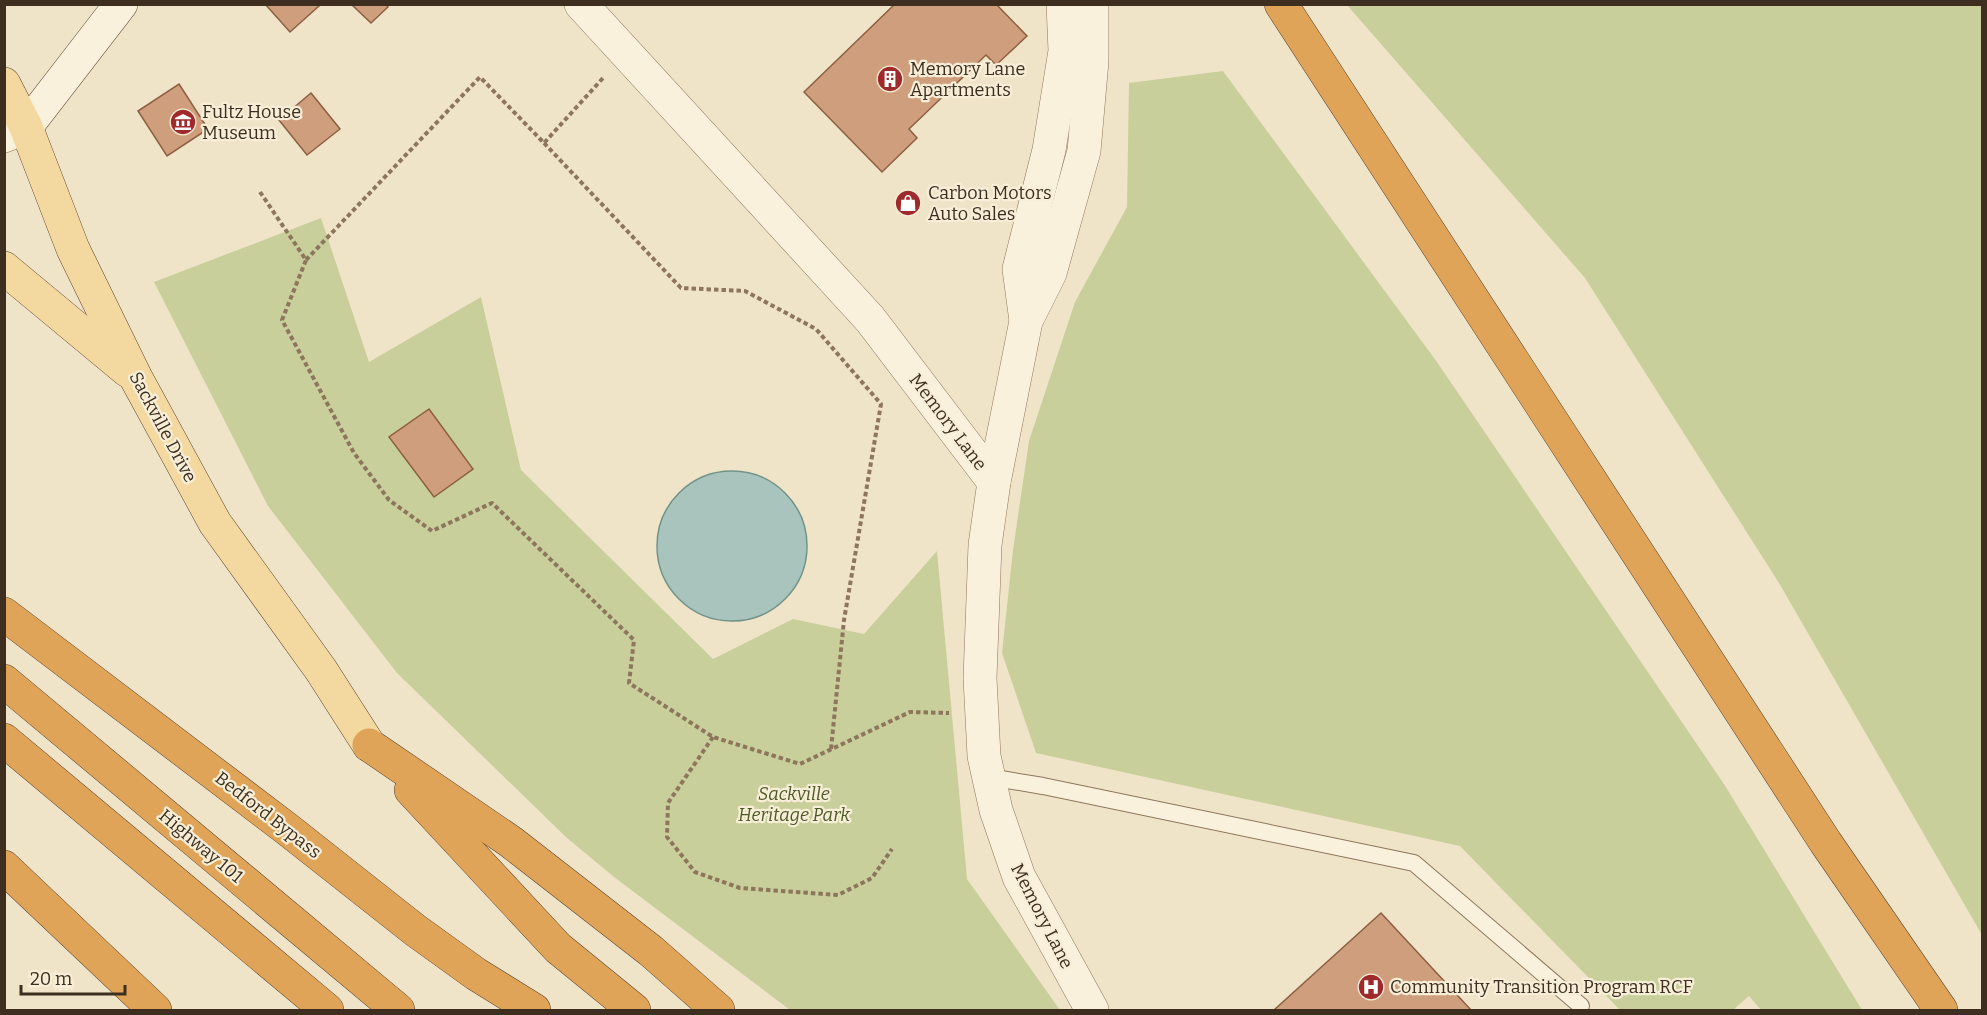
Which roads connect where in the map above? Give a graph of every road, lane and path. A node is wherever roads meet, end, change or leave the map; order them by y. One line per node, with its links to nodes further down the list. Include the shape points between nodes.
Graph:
1 (121, 4): 10 (street)
2 (581, 4): 8 (street, Memory Lane)
3 (1063, 4): 15 (street, via 1065,51 1049,150 1018,268)
4 (1092, 4): 15 (street, via 1092,61 1084,151 1050,273)
5 (1265, 4): 7 (highway)
6 (1281, 4): 7 (highway)
7 (1313, 53): 36 (highway, via 1826,843)
8 (626, 54): 11 (path); 17 (street, Memory Lane, via 870,319)
9 (4, 84): 10 (main road, Sackville Drive)
10 (15, 132): 16 (main road, Sackville Drive)
11 (544, 143): 13 (path, via 480,77); 24 (path, via 681,288 745,291 816,329 881,404 844,620)
12 (260, 192): 13 (path)
13 (306, 260): 21 (path, via 282,320 354,453 389,500 432,531 492,503 634,640 629,683)
14 (4, 268): 16 (main road)
15 (1026, 321): 17 (street)
16 (136, 378): 23 (main road, Sackville Drive, via 215,523 321,670)
17 (994, 482): 20 (street, Memory Lane, via 985,545)
18 (4, 614): 32 (highway, Bedford Bypass, via 415,930)
19 (4, 681): 31 (highway, Highway 101)
20 (982, 713): 24 (path, via 909,712); 25 (street, Memory Lane)
21 (713, 737): 24 (path, via 800,764); 26 (path, via 668,803 667,837 695,873 740,888 838,895 872,878)
22 (4, 740): 30 (highway)
23 (369, 746): 33 (highway, via 558,948); 34 (highway, via 511,842 651,951)
24 (831, 749)
25 (989, 777): 28 (lane, via 1414,864); 35 (street, Memory Lane, via 1019,878)
26 (892, 849)
27 (4, 867): 29 (highway)
28 (1581, 1006)
29 (155, 1011)
30 (327, 1011)
31 (398, 1011)
32 (534, 1011)
33 (634, 1011)
34 (718, 1011)
35 (1092, 1011)
36 (1941, 1011)

